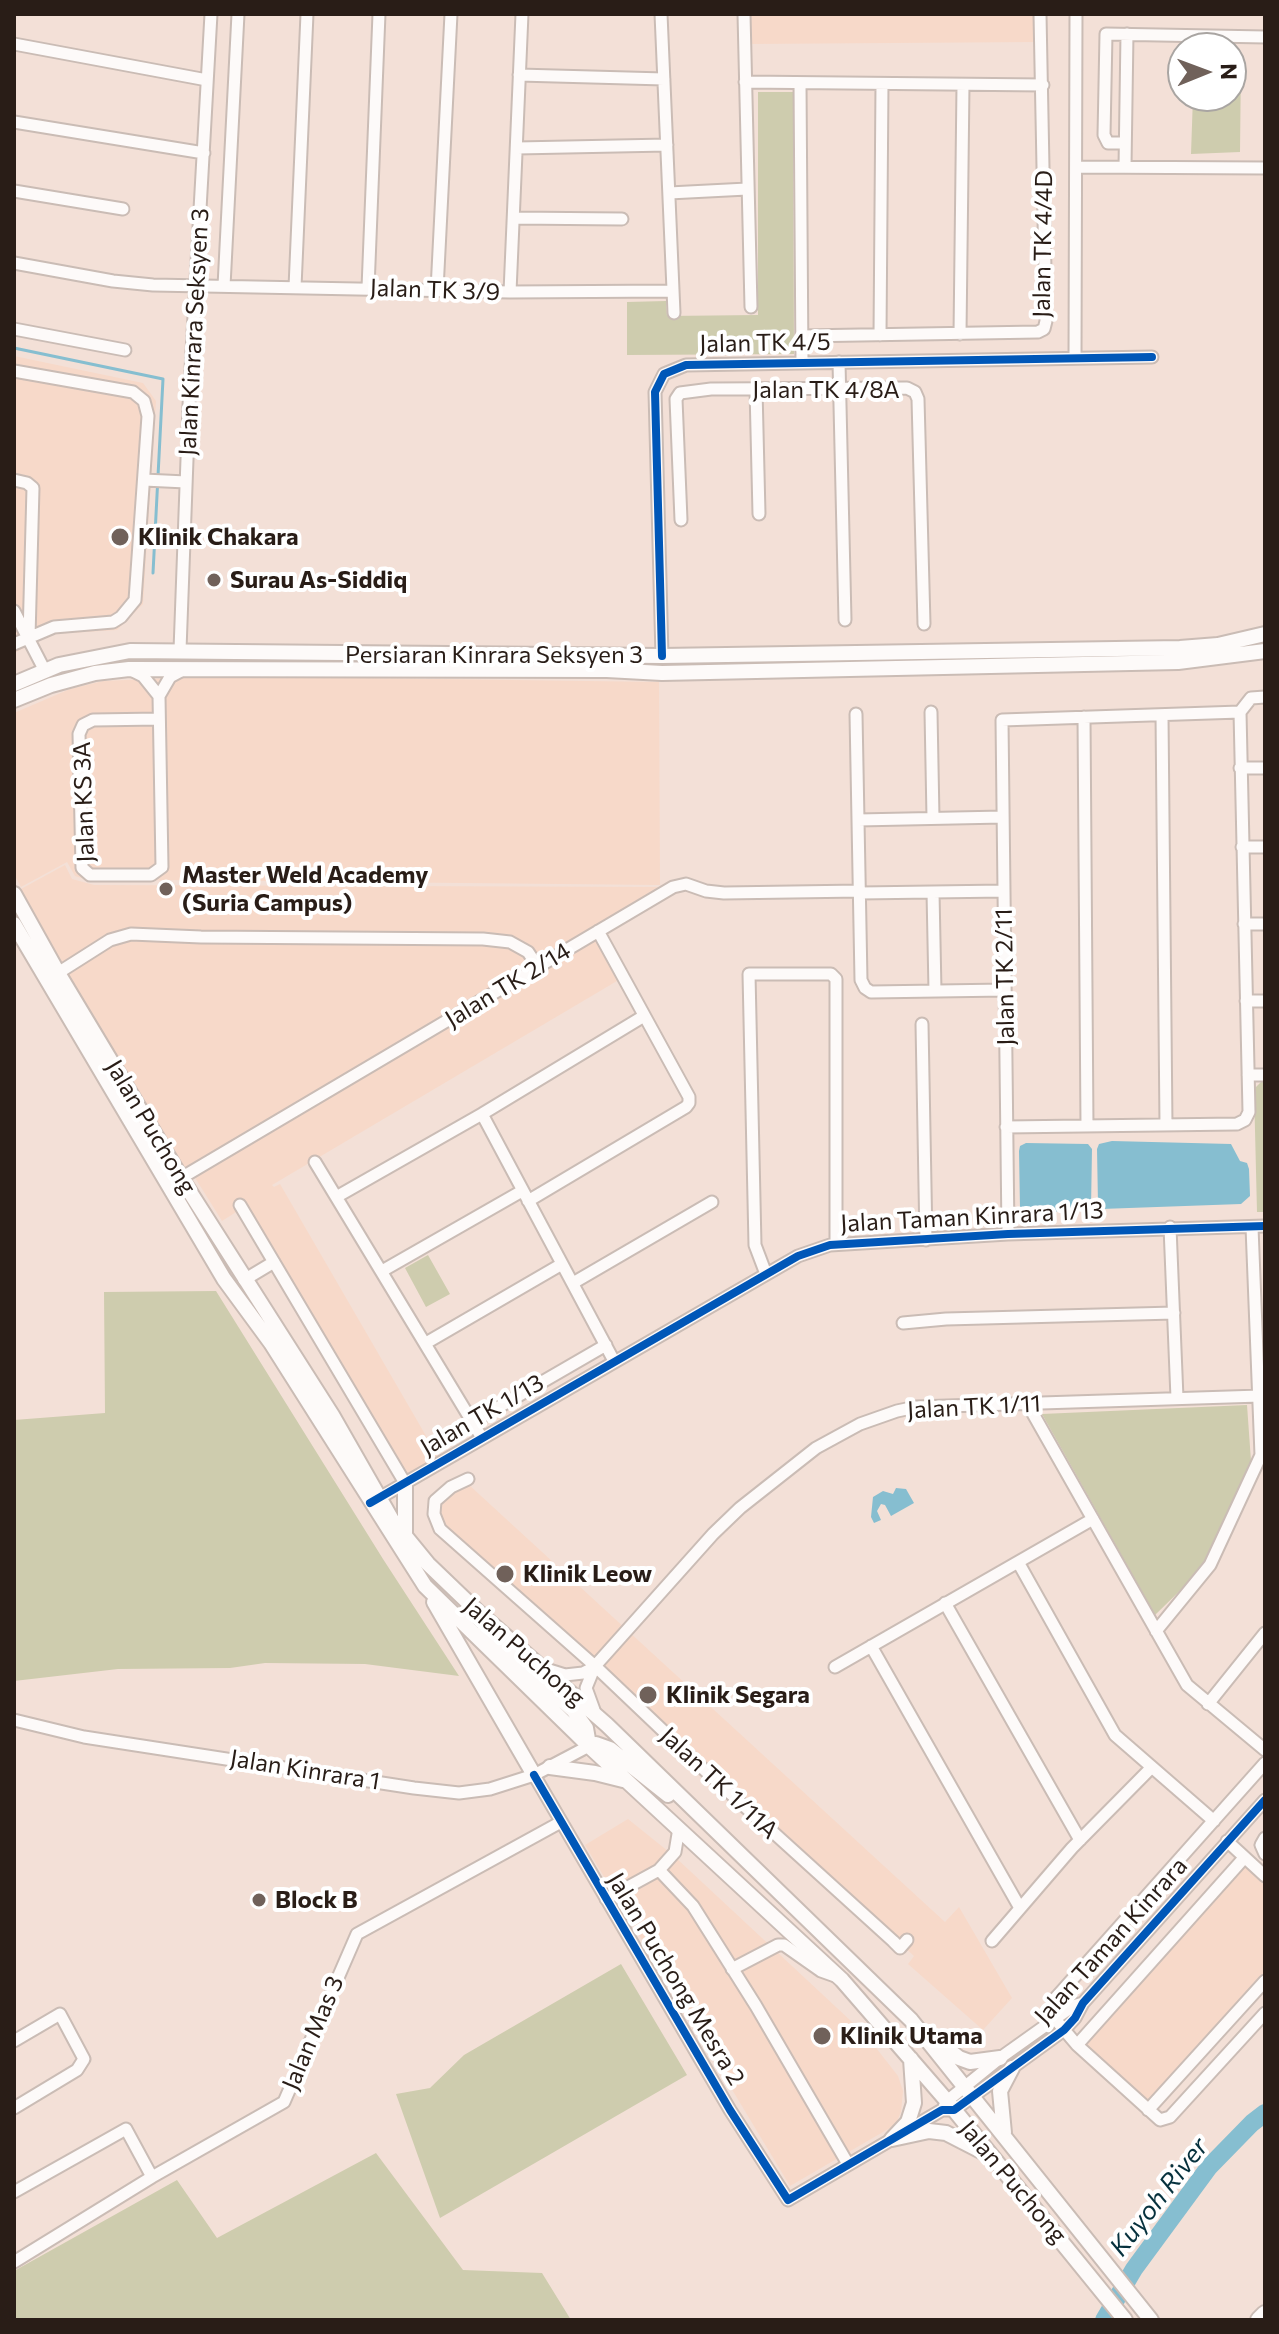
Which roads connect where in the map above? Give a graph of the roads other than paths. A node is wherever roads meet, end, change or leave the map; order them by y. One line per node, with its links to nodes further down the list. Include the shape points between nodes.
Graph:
1 (211, 14): 16 (street, Jalan Kinrara Seksyen 3)
2 (238, 14): 38 (street)
3 (307, 14): 39 (street)
4 (379, 14): 40 (street)
5 (451, 14): 41 (street)
6 (522, 14): 14 (street)
7 (661, 14): 15 (street)
8 (744, 14): 17 (street)
9 (1040, 14): 21 (street, Jalan TK 4/4D)
10 (1076, 14): 27 (street)
11 (1127, 34): 12 (street); 23 (street); 23 (street, via 1106,34 1104,135 1108,143)
12 (1265, 37)
13 (14, 44): 16 (street)
14 (519, 75): 15 (street); 25 (street)
15 (664, 79): 24 (street)
16 (207, 80): 26 (street, Jalan Kinrara Seksyen 3)
17 (745, 82): 18 (street); 30 (street)
18 (800, 83): 19 (street); 49 (street)
19 (882, 84): 20 (street); 48 (street)
20 (963, 85): 21 (street); 47 (street)
21 (1043, 85): 47 (street, Jalan TK 4/4D, via 1044,329)
22 (14, 122): 26 (street)
23 (1125, 143): 28 (street)
24 (667, 145): 25 (street); 32 (street)
25 (517, 148): 34 (street)
26 (204, 153): 37 (street, Jalan Kinrara Seksyen 3)
27 (1076, 167): 28 (street); 52 (street)
28 (1125, 167): 29 (street)
29 (1265, 168)
30 (747, 189): 32 (street); 44 (street)
31 (14, 191): 33 (street)
32 (669, 193): 42 (street)
33 (123, 209)
34 (514, 218): 35 (street); 43 (street)
35 (622, 219)
36 (14, 263): 37 (street, Jalan TK 3/9, via 129,283)
37 (198, 286): 38 (street, Jalan TK 3/9); 60 (street, Jalan Kinrara Seksyen 3)
38 (224, 286): 39 (street, Jalan TK 3/9)
39 (295, 287): 40 (street, Jalan TK 3/9)
40 (368, 288): 41 (street, Jalan TK 3/9)
41 (437, 290): 43 (street, Jalan TK 3/9)
42 (673, 291): 43 (street, Jalan TK 3/9); 45 (street)
43 (510, 292)
44 (751, 307)
45 (674, 313)
46 (14, 329): 50 (street)
47 (960, 334): 48 (street, Jalan TK 4/4D)
48 (880, 335): 49 (street, Jalan TK 4/4D)
49 (802, 336): 53 (street)
50 (125, 350)
51 (1152, 357): 52 (street, Jalan TK 4/5)
52 (1075, 358): 54 (street, Jalan TK 4/5)
53 (802, 362): 54 (street, Jalan TK 4/5); 71 (street, Jalan TK 4/5, via 686,365 664,374 658,383)
54 (839, 362): 56 (street)
55 (14, 371): 59 (street, via 133,392 144,401 148,416)
56 (839, 387): 57 (street, Jalan TK 4/8A); 64 (street); 65 (street, Jalan TK 4/8A, via 907,388 918,399)
57 (756, 389): 61 (street); 62 (street, Jalan TK 4/8A, via 711,389 680,393 676,399)
58 (14, 480): 67 (street, via 33,488)
59 (148, 480): 60 (street); 67 (street, via 135,600 113,622 54,627)
60 (182, 482): 69 (street, Jalan Kinrara Seksyen 3)
61 (759, 514)
62 (681, 520)
63 (14, 611): 67 (street)
64 (845, 620)
65 (924, 624)
66 (1265, 634): 71 (main road, Persiaran Kinrara Seksyen 3, via 1180,648)
67 (29, 637): 68 (street); 76 (street)
68 (14, 644)
69 (180, 650): 71 (main road, Persiaran Kinrara Seksyen 3); 72 (street); 73 (street); 76 (main road, Persiaran Kinrara Seksyen 3, via 119,653)
70 (1265, 651): 77 (main road, Persiaran Kinrara Seksyen 3, via 1178,662)
71 (662, 656): 75 (main road, via 652,666); 77 (main road, via 682,667)
72 (165, 668): 73 (main road, Persiaran Kinrara Seksyen 3); 74 (main road, Persiaran Kinrara Seksyen 3)
73 (192, 668): 75 (main road, Persiaran Kinrara Seksyen 3); 79 (street, via 170,677)
74 (129, 669): 79 (street, via 143,676); 81 (main road, Persiaran Kinrara Seksyen 3, via 95,673)
75 (607, 670): 77 (main road, Persiaran Kinrara Seksyen 3)
76 (45, 671): 78 (main road, Persiaran Kinrara Seksyen 3)
77 (740, 671)
78 (14, 684)
79 (159, 696): 87 (street, Jalan KS 3A)
80 (1265, 697): 83 (street, via 1251,698)
81 (14, 700)
82 (931, 712): 91 (street)
83 (1240, 712): 85 (street); 88 (street)
84 (856, 714): 92 (street)
85 (1162, 715): 86 (street); 114 (street)
86 (1084, 717): 90 (street, Jalan TK 2/11, via 1002,720); 115 (street)
87 (159, 719): 87 (street, Jalan KS 3A, via 162,867 151,875 90,875 82,868 79,734 93,720)
88 (1240, 768): 89 (street); 93 (street)
89 (1265, 768)
90 (1003, 817): 91 (street); 95 (street, Jalan TK 2/11)
91 (933, 818): 92 (street)
92 (858, 820): 96 (street)
93 (1242, 847): 94 (street); 100 (street)
94 (1265, 847)
95 (1004, 891): 97 (street, Jalan TK 2/14); 105 (street, Jalan TK 2/11)
96 (860, 892): 97 (street, Jalan TK 2/14); 102 (street, Jalan TK 2/14, via 715,893 686,884); 106 (street, via 865,988)
97 (933, 892): 106 (street)
98 (14, 894): 104 (main road, Jalan Puchong)
99 (14, 924): 147 (main road, Jalan Puchong, via 224,1279)
100 (1244, 924): 101 (street); 107 (street)
101 (1265, 924)
102 (598, 931): 103 (street, Jalan TK 2/14); 109 (street)
103 (538, 967): 104 (street, via 528,952 510,942 483,939 131,934 110,940); 118 (street, Jalan TK 2/14)
104 (58, 973): 118 (main road, Jalan Puchong)
105 (1005, 990): 106 (street); 116 (street, Jalan TK 2/11)
106 (935, 991)
107 (1246, 1001): 108 (street); 111 (street)
108 (1265, 1001)
109 (644, 1016): 113 (street); 120 (street, via 689,1097 686,1107)
110 (922, 1024): 126 (street)
111 (1248, 1075): 112 (street); 114 (street, via 1245,1120)
112 (1265, 1075)
113 (482, 1114): 119 (street); 120 (street)
114 (1166, 1125): 115 (street)
115 (1087, 1126): 116 (street)
116 (1006, 1127): 125 (street, Jalan TK 2/11)
117 (315, 1162): 119 (street)
118 (181, 1178): 132 (main road, Jalan Puchong)
119 (338, 1196): 130 (street)
120 (525, 1196): 129 (street); 130 (street)
121 (712, 1202): 133 (street)
122 (240, 1205): 128 (street)
123 (1259, 1226): 124 (street, Jalan Taman Kinrara 1/13); 139 (street)
124 (1170, 1227): 125 (street, Jalan Taman Kinrara 1/13); 134 (street)
125 (1008, 1234): 126 (street, Jalan Taman Kinrara 1/13)
126 (926, 1240): 127 (street, Jalan Taman Kinrara 1/13)
127 (836, 1244): 131 (street, Jalan Taman Kinrara 1/13); 131 (street, via 836,979 831,974 749,974 755,1245)
128 (274, 1262): 132 (street); 146 (street)
129 (562, 1264): 133 (street); 136 (street)
130 (382, 1271): 136 (street)
131 (766, 1274): 138 (street, Jalan Taman Kinrara 1/13)
132 (244, 1280): 147 (main road, Jalan Puchong, via 324,1402)
133 (573, 1283): 137 (street)
134 (1174, 1313): 135 (street); 140 (street)
135 (903, 1323)
136 (426, 1343): 142 (street)
137 (606, 1345): 138 (street); 142 (street)
138 (614, 1361): 143 (street, Jalan TK 1/13)
139 (1260, 1396): 140 (street, Jalan TK 1/11); 144 (street)
140 (1177, 1398): 141 (street, Jalan TK 1/11)
141 (1027, 1403): 148 (street); 157 (street, Jalan TK 1/11, via 897,1411 816,1448 740,1508)
142 (473, 1422): 143 (street)
143 (482, 1438): 146 (street, Jalan TK 1/13)
144 (1263, 1455): 154 (street, via 1210,1565)
145 (468, 1479): 157 (street, Jalan TK 1/11A, via 435,1501 440,1529)
146 (405, 1483): 147 (street, Jalan TK 1/13); 149 (main road)
147 (375, 1500): 149 (main road, Jalan Puchong); 152 (main road, Jalan Puchong)
148 (1093, 1519): 150 (street); 154 (street)
149 (405, 1535): 151 (main road, Jalan Puchong)
150 (1018, 1562): 153 (street); 167 (street, via 1115,1735)
151 (428, 1564): 158 (main road, Jalan Puchong); 163 (main road, via 475,1623 573,1710 586,1728)
152 (425, 1586): 163 (main road, Jalan Puchong); 168 (main road)
153 (945, 1603): 156 (street); 176 (street)
154 (1156, 1631): 160 (street, via 1187,1685)
155 (1265, 1633): 160 (street)
156 (871, 1646): 159 (street); 183 (street)
157 (595, 1666): 158 (street, via 565,1675); 161 (street, via 586,1688); 184 (street, Jalan TK 1/11A, via 900,1948)
158 (541, 1667): 161 (main road, Jalan Puchong)
159 (835, 1667)
160 (1208, 1704): 164 (street)
161 (597, 1716): 171 (main road, Jalan Puchong)
162 (14, 1720): 168 (street, Jalan Kinrara 1, via 84,1737 442,1792 490,1789)
163 (589, 1746): 166 (street, Jalan Kinrara 1); 169 (main road, Jalan Puchong); 171 (main road, via 610,1749 664,1793)
164 (1265, 1750)
165 (1265, 1763): 172 (street)
166 (550, 1767): 168 (street, Jalan Kinrara 1); 169 (main road)
167 (1151, 1768): 172 (street); 176 (street)
168 (534, 1775): 173 (street, Jalan Puchong Mesra 2)
169 (628, 1781): 174 (main road, Jalan Puchong)
170 (1265, 1800): 177 (street, Jalan Taman Kinrara)
171 (698, 1812): 193 (main road, Jalan Puchong)
172 (1214, 1821): 189 (street)
173 (561, 1822): 182 (street, Jalan Puchong Mesra 2); 208 (street, Jalan Mas 3, via 357,1934 284,2102)
174 (679, 1828): 180 (street, via 675,1852); 187 (main road, Jalan Puchong)
175 (1265, 1838): 178 (street)
176 (1080, 1840): 183 (street)
177 (1227, 1841): 179 (street); 190 (street, Jalan Taman Kinrara)
178 (1265, 1854)
179 (1244, 1858): 181 (street); 196 (street)
180 (659, 1870): 182 (street); 186 (street, via 693,1906)
181 (1265, 1876)
182 (606, 1899): 207 (street, Jalan Puchong Mesra 2, via 788,2200)
183 (1020, 1908): 185 (street)
184 (907, 1940)
185 (992, 1941)
186 (732, 1969): 187 (street, via 784,1945); 207 (street)
187 (842, 1980): 197 (main road, Jalan Puchong)
188 (1265, 1981): 203 (street)
189 (1053, 2001)
190 (1083, 2003): 192 (street, Jalan Taman Kinrara); 194 (street, Jalan Taman Kinrara)
191 (1265, 2013): 203 (street, via 1170,2117 1160,2120)
192 (1055, 2019): 194 (street); 198 (street, Jalan Taman Kinrara)
193 (911, 2020): 198 (main road, via 959,2058); 200 (main road, Jalan Puchong)
194 (1064, 2030): 196 (street); 199 (street, Jalan Taman Kinrara)
195 (14, 2041): 202 (street, via 60,2014 83,2054 77,2070)
196 (1077, 2045): 203 (street)
197 (911, 2058): 201 (main road, Jalan Puchong); 205 (main road, via 914,2103 908,2122)
198 (1000, 2058): 200 (street, Jalan Taman Kinrara)
199 (1012, 2068): 200 (street, Jalan Taman Kinrara); 204 (main road, via 999,2100)
200 (970, 2091): 201 (street); 204 (main road, Jalan Puchong)
201 (947, 2107): 205 (street); 206 (main road, Jalan Puchong)
202 (14, 2108)
203 (1148, 2110)
204 (1005, 2136): 213 (main road, Jalan Puchong)
205 (892, 2139): 206 (main road, via 946,2133); 207 (street)
206 (993, 2159): 212 (main road, Jalan Puchong)
207 (848, 2164)
208 (152, 2177): 209 (street, via 126,2129); 210 (street, Jalan Mas 3)
209 (14, 2192)
210 (14, 2262)
211 (1265, 2314): 214 (highway)
212 (1125, 2320)
213 (1151, 2320)
214 (1259, 2320)

